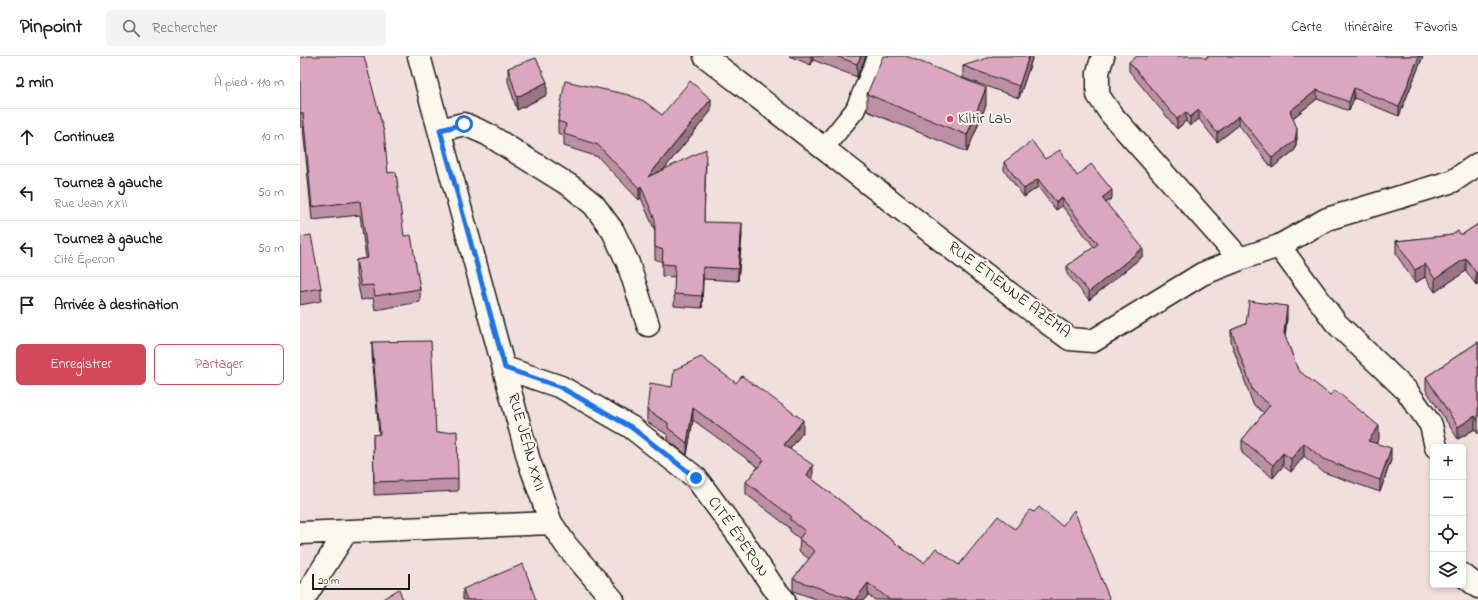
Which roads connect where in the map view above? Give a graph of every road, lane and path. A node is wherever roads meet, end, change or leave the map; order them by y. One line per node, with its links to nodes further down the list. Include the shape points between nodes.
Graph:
1 (419, 56): 5 (street, RUE JEAN XXII)
2 (706, 56): 6 (street, RUE ÉTIENNE AZÉMA)
3 (878, 56): 6 (lane, via 855,110)
4 (1103, 56): 9 (street, via 1098,72 1098,95 1111,114)
5 (440, 130): 10 (street, via 464,124 487,134 572,187 594,205 613,231 628,263); 11 (street, RUE JEAN XXII)
6 (824, 148): 9 (street, RUE ÉTIENNE AZÉMA, via 1070,338 1093,341 1202,274)
7 (1478, 164): 8 (street, RUE ÉTIENNE AZÉMA, via 1453,182 1327,219)
8 (1279, 246): 9 (street, RUE ÉTIENNE AZÉMA); 12 (street, via 1336,323 1407,391 1431,425)
9 (1240, 259)
10 (648, 325)
11 (505, 368): 13 (street, RUE JEAN XXII, via 529,461); 20 (street, CITÉ ÉPERON, via 560,387 631,427 696,478)
12 (1435, 444)
13 (551, 522): 14 (street); 19 (street, RUE JEAN XXII, via 566,546)
14 (346, 532): 15 (street); 18 (street)
15 (300, 533)
16 (1466, 577): 17 (street)
17 (1478, 587)
18 (303, 600)
19 (613, 600)
20 (784, 600)

